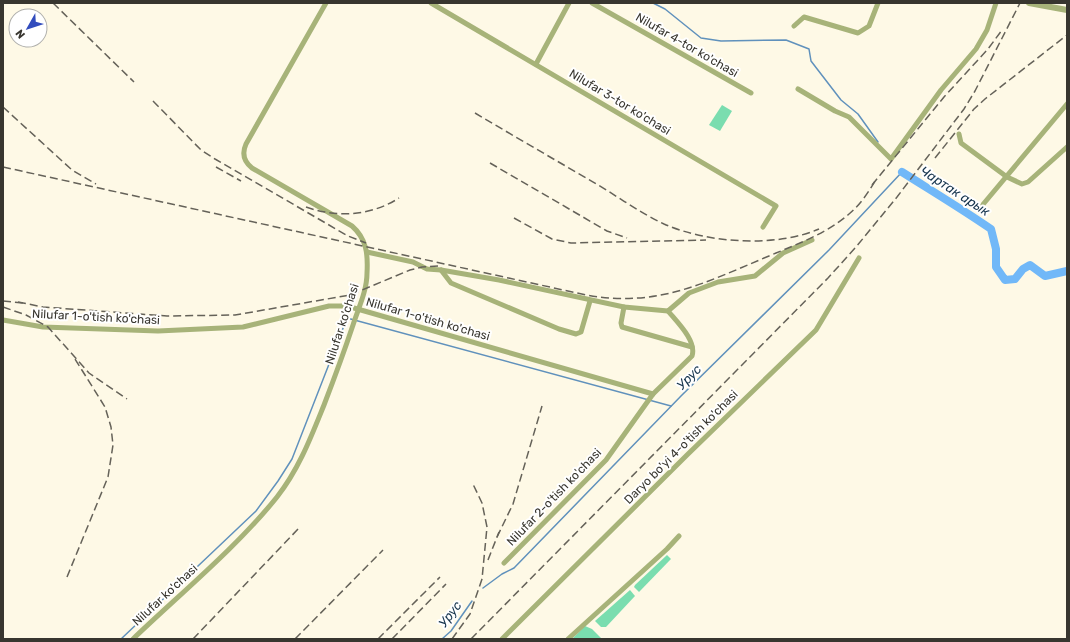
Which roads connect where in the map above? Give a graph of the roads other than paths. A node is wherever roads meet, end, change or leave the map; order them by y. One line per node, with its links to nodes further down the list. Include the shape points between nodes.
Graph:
1 (326, 3): 20 (street, Nilufar ko'chasi, via 246,144 244,155 252,168 352,226 361,236)
2 (431, 3): 10 (street, Nilufar 3-tor ko'chasi)
3 (569, 3): 10 (street)
4 (592, 3): 12 (street, Nilufar 4-tor ko'chasi)
5 (878, 3): 9 (street, via 869,26 858,33 804,17)
6 (996, 3): 11 (street, via 987,30 976,50 941,90 891,159 849,117)
7 (1029, 3): 8 (street)
8 (1067, 10)
9 (794, 26)
10 (536, 64): 18 (street, Nilufar 3-tor ko'chasi, via 776,206)
11 (798, 89)
12 (751, 93)
13 (1067, 104): 16 (street)
14 (960, 134): 16 (street, via 961,143)
15 (1067, 147): 16 (street, via 1028,182 1022,184)
16 (1007, 177): 17 (street)
17 (980, 208)
18 (763, 227)
19 (812, 240): 26 (street, via 783,253 755,276 718,282 690,292)
20 (367, 252): 22 (street, via 413,262 427,269); 25 (street, Nilufar ko'chasi, via 367,280)
21 (859, 258): 33 (street, Daryo bo'yi 4-o'tish ko'chasi, via 816,330 687,454)
22 (441, 270): 23 (street); 23 (street, via 451,283 576,334 581,332)
23 (590, 300): 24 (street)
24 (624, 307): 26 (street); 28 (street, via 622,327)
25 (358, 309): 27 (street, Nilufar 1-o'tish ko'chasi, via 329,306 243,327 158,331 43,327); 29 (street, Nilufar 1-o'tish ko'chasi); 32 (street, Nilufar ko'chasi, via 343,356 305,451 285,486 255,524)
26 (668, 311): 28 (street)
27 (3, 320)
28 (692, 347): 29 (street, Nilufar 2-o'tish ko'chasi, via 690,359)
29 (653, 394): 31 (street, Nilufar 2-o'tish ko'chasi, via 606,460)
30 (678, 536): 34 (street)
31 (504, 563)
32 (133, 639)
33 (502, 639)
34 (568, 639)

